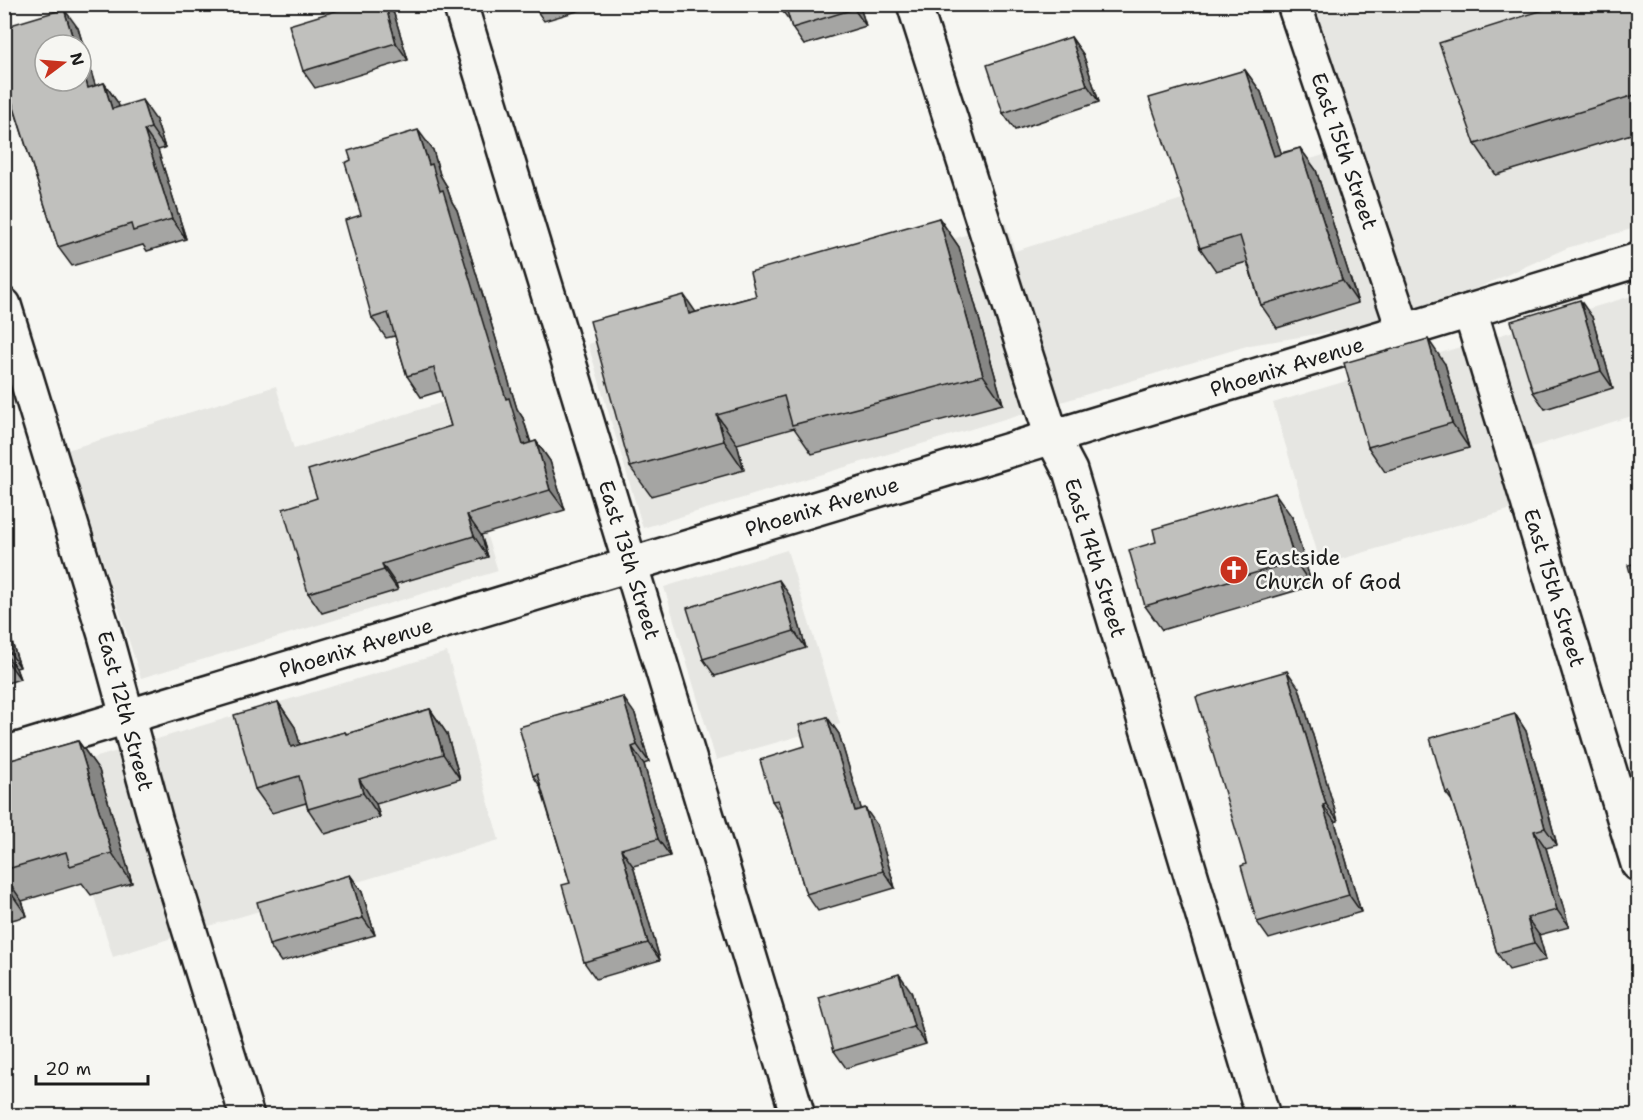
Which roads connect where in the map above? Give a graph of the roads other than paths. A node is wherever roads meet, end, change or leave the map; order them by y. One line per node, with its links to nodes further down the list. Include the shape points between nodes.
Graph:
1 (460, 4): 9 (street, East 13th Street)
2 (914, 4): 8 (street, East 14th Street)
3 (1294, 4): 7 (street, East 15th Street)
4 (1638, 260): 6 (street, Phoenix Avenue)
5 (4, 305): 10 (street, East 12th Street)
6 (1470, 311): 7 (street, Phoenix Avenue); 12 (street, East 15th Street)
7 (1404, 331): 8 (street, Phoenix Avenue)
8 (1052, 437): 9 (street, Phoenix Avenue); 15 (street, East 14th Street, via 1070,471)
9 (630, 564): 10 (street, Phoenix Avenue); 14 (street, East 13th Street)
10 (127, 717): 11 (street, Phoenix Avenue); 13 (street, East 12th Street)
11 (4, 754)
12 (1638, 864)
13 (247, 1116)
14 (798, 1116)
15 (1263, 1116)

